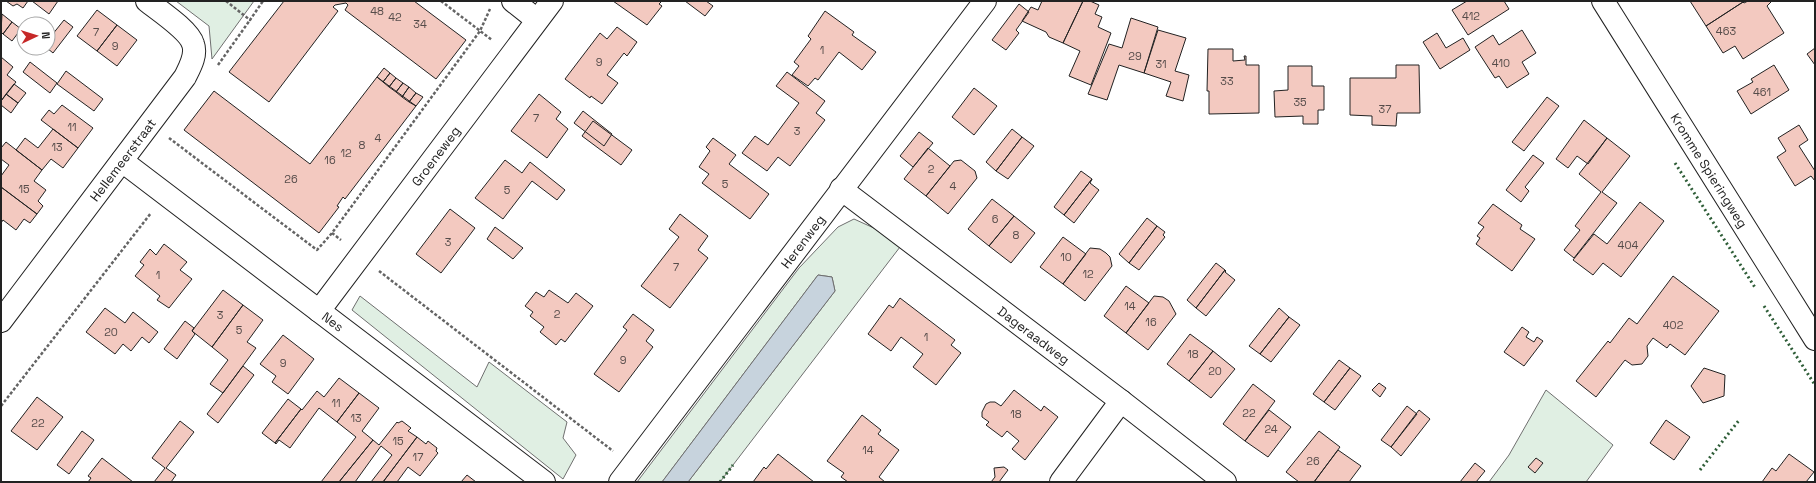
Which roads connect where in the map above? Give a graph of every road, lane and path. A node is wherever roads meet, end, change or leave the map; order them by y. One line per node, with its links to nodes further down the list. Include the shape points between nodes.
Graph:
1 (146, 1): 14 (street, Hellemeerstraat, via 181,28 193,43 193,59)
2 (226, 1): 10 (path)
3 (263, 1): 10 (path)
4 (440, 1): 12 (path)
5 (513, 1): 11 (street)
6 (552, 1): 11 (street, Groeneweg)
7 (985, 1): 17 (street, Herenweg)
8 (1603, 1): 23 (street, Kromme Spieringweg)
9 (491, 7): 12 (path)
10 (250, 20): 14 (path, via 213,74)
11 (537, 20): 13 (street, Groeneweg)
12 (480, 31): 13 (path); 19 (path)
13 (511, 55): 20 (street, Groeneweg)
14 (188, 71): 15 (street, Hellemeerstraat)
15 (150, 123): 16 (street, Hellemeerstraat); 19 (path, via 317,250)
16 (122, 161): 18 (street, Nes); 22 (street, Hellemeerstraat)
17 (841, 189): 24 (street, Dageraadweg); 26 (street, Herenweg)
18 (166, 194): 21 (street, Nes); 25 (path)
19 (332, 233): 20 (path)
20 (361, 256): 21 (street, Groeneweg); 26 (path)
21 (319, 311): 27 (street, Nes)
22 (1, 321)
23 (1815, 340)
24 (1121, 401): 28 (street); 29 (street, Dageraadweg)
25 (1, 406)
26 (626, 474)
27 (544, 482)
28 (1061, 482)
29 (1225, 482)

